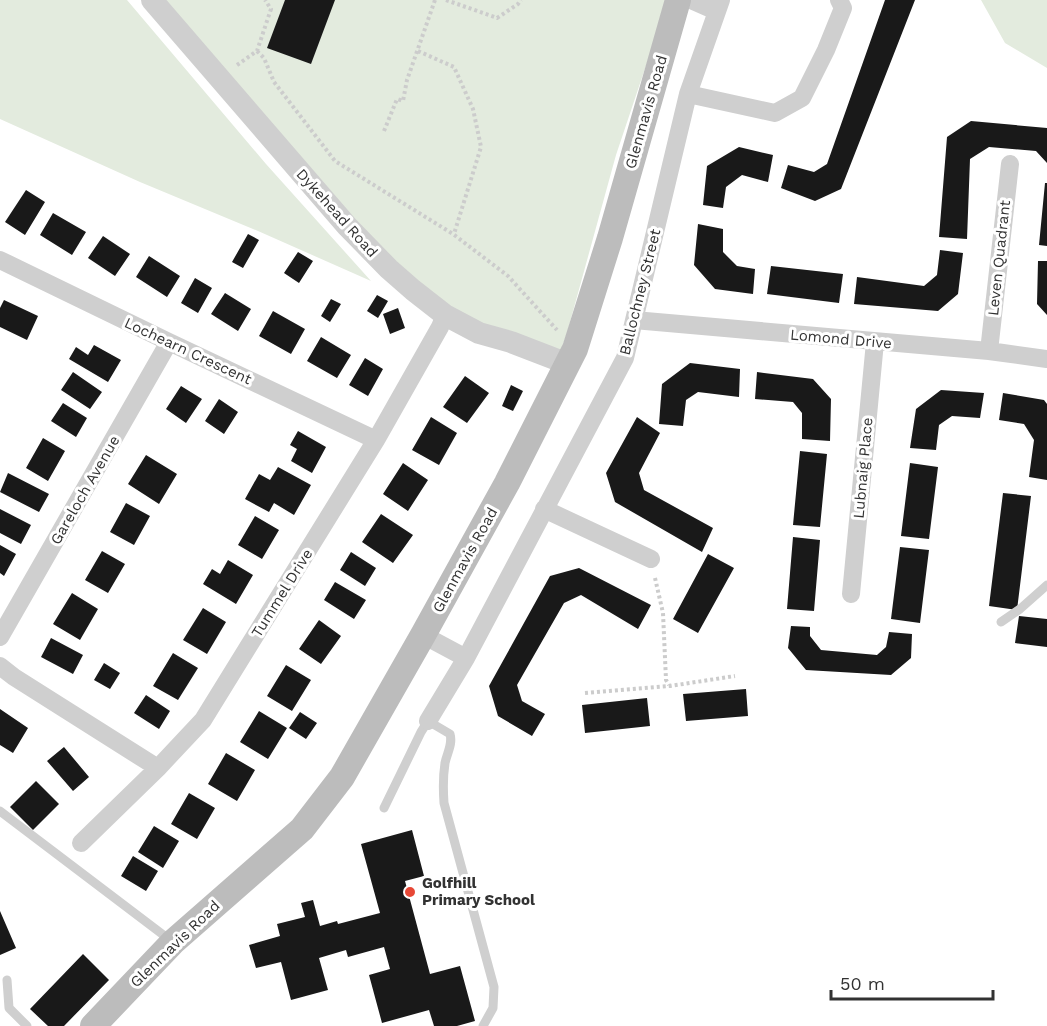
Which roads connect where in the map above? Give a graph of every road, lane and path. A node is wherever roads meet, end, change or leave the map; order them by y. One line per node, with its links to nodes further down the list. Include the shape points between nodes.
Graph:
1 (152, 0): 12 (street, Dykehead Road)
2 (265, 0): 10 (path, via 271,9)
3 (435, 0): 11 (path)
4 (446, 0): 5 (path, via 497,18)
5 (521, 0)
6 (678, 0): 23 (main road, Glenmavis Road)
7 (691, 0): 9 (street, Ballochney Street)
8 (839, 0): 13 (street, via 843,8 802,98 775,113)
9 (718, 5): 13 (street, Ballochney Street)
10 (257, 51): 12 (path); 16 (path, via 274,82 335,160)
11 (418, 51): 14 (path, via 403,101 397,99); 16 (path, via 454,67 473,109 481,147)
12 (219, 78): 18 (street, Dykehead Road, via 347,226 389,269)
13 (687, 94): 19 (street, Ballochney Street)
14 (384, 131)
15 (1010, 164): 22 (street, Leven Quadrant)
16 (453, 234): 23 (path, via 508,276)
17 (0, 260): 20 (street, Lochearn Crescent)
18 (445, 315): 23 (street, Dykehead Road, via 479,333); 25 (street, Tummel Drive)
19 (634, 320): 21 (street, Lomond Drive); 26 (street, Ballochney Street, via 625,358)
20 (169, 342): 25 (street, Lochearn Crescent); 32 (street, Gareloch Avenue)
21 (875, 342): 22 (street, Lomond Drive); 29 (street, Lubnaig Place)
22 (989, 351): 24 (street, Lomond Drive)
23 (572, 357): 31 (main road, Glenmavis Road)
24 (1047, 358)
25 (376, 440): 39 (street, Tummel Drive, via 203,720)
26 (544, 509): 27 (street); 33 (street, Ballochney Street)
27 (651, 559): 36 (path, via 663,612 666,680)
28 (1047, 585): 30 (lane)
29 (851, 594)
30 (1001, 622)
31 (423, 635): 33 (street); 43 (main road, Glenmavis Road, via 342,777 302,829)
32 (0, 637)
33 (466, 658): 38 (street, Ballochney Street)
34 (0, 666): 39 (street)
35 (735, 676): 36 (path)
36 (670, 686): 37 (path)
37 (585, 693)
38 (428, 721): 40 (lane); 47 (lane, via 450,734 452,740 443,781 444,803 494,987 493,1008)
39 (158, 768): 42 (street, Tummel Drive)
40 (384, 808)
41 (0, 812): 43 (lane)
42 (81, 843)
43 (173, 942): 46 (main road, Glenmavis Road)
44 (7, 980): 45 (lane, via 9,1008)
45 (27, 1026)
46 (93, 1026)
47 (483, 1026)

